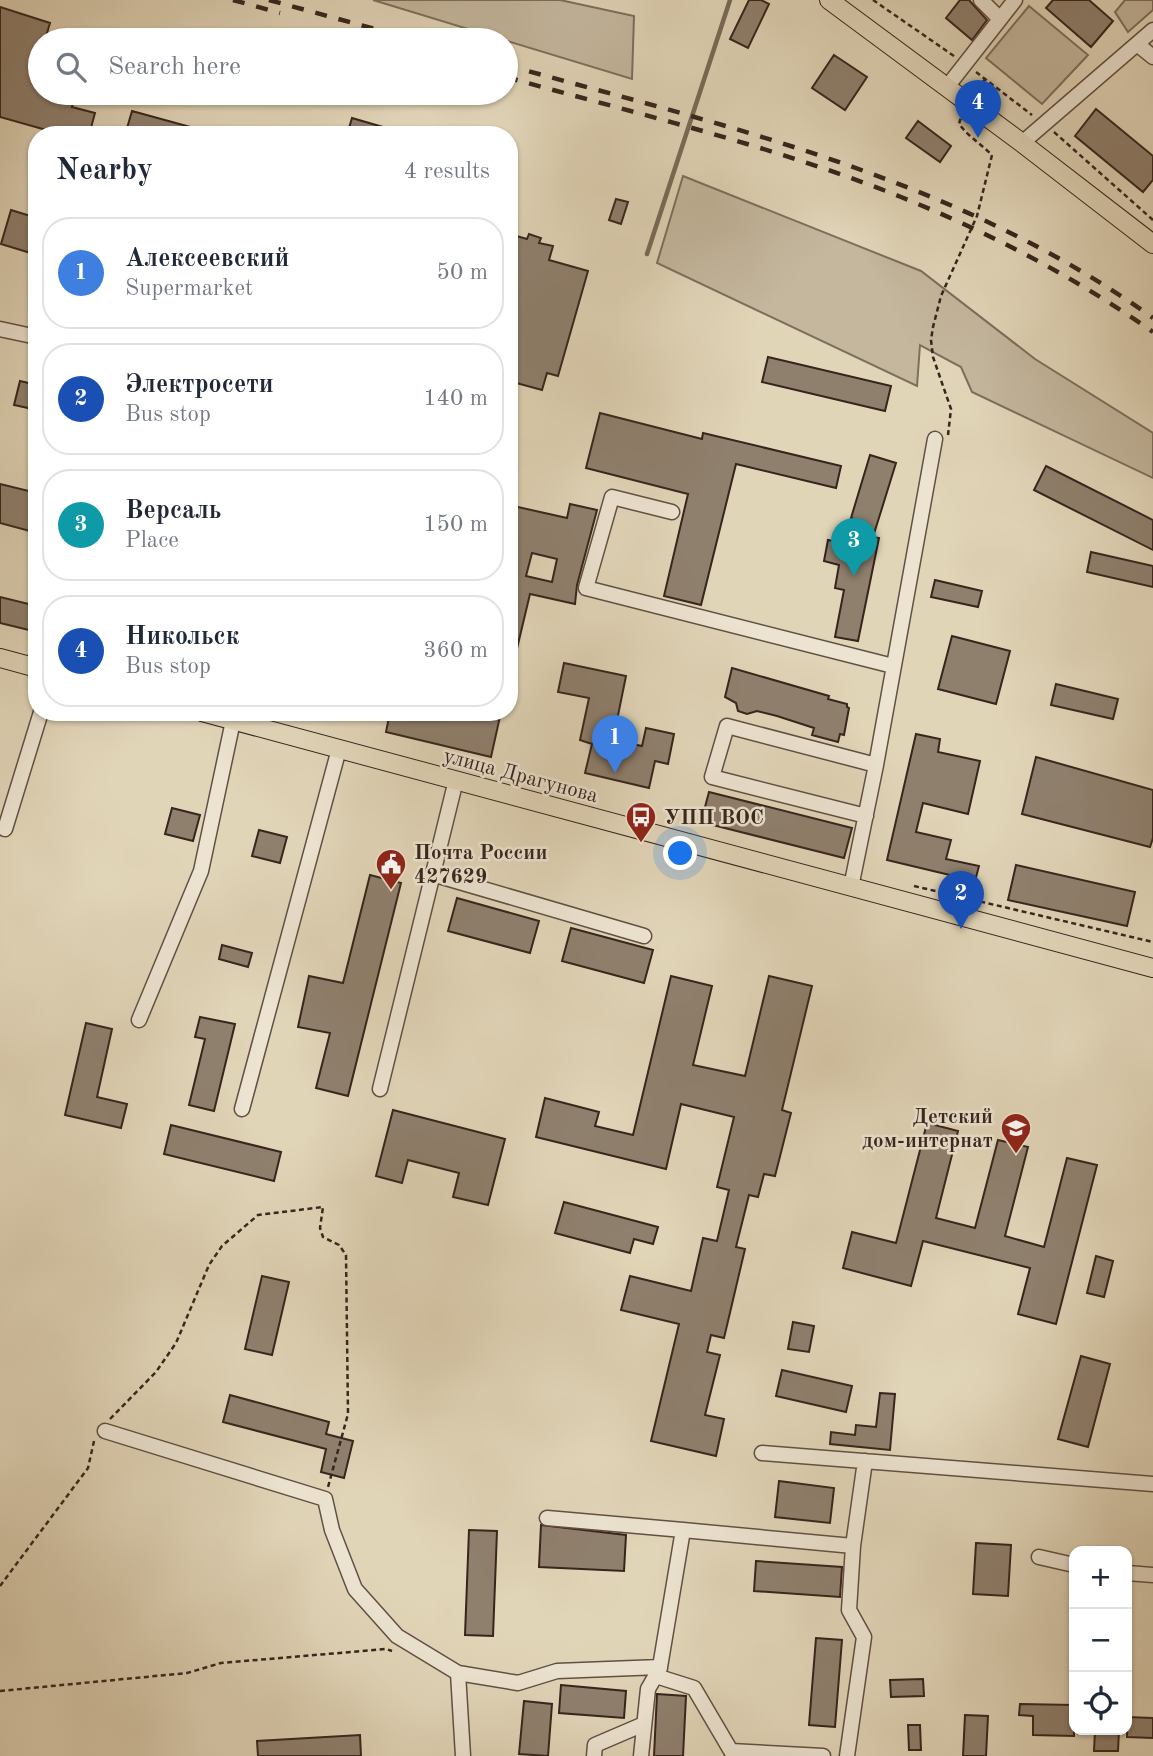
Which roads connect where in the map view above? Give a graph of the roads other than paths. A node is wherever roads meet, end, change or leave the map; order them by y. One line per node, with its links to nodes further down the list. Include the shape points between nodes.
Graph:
1 (829, 0): 8 (main road)
2 (981, 0): 4 (street)
3 (1015, 0): 4 (street)
4 (1000, 19): 8 (street)
5 (1153, 30): 6 (street)
6 (1137, 44): 7 (street); 9 (street)
7 (1153, 57)
8 (947, 87): 9 (main road)
9 (1022, 142): 10 (main road)
10 (1153, 244)
11 (0, 329): 12 (street)
12 (28, 335)
13 (935, 439): 17 (street)
14 (672, 512): 17 (street, via 612,497 586,588)
15 (0, 658): 16 (main road)
16 (28, 665)
17 (893, 666): 22 (street)
18 (38, 721): 25 (street)
19 (233, 721): 30 (street, via 201,871)
20 (237, 721): 21 (main road, улица Драгунова)
21 (339, 749): 23 (main road, улица Драгунова); 32 (street)
22 (876, 765): 24 (street); 24 (street, via 727,726 712,777)
23 (456, 780): 26 (street); 27 (main road, улица Драгунова)
24 (866, 816): 27 (street)
25 (5, 829)
26 (432, 874): 28 (street); 31 (street)
27 (851, 887): 29 (main road, улица Драгунова)
28 (644, 936)
29 (1153, 968)
30 (139, 1020)
31 (380, 1089)
32 (242, 1109)
33 (102, 1431): 45 (street, via 325,1499 355,1589 397,1636)
34 (762, 1453): 35 (street)
35 (865, 1461): 36 (street); 39 (street)
36 (1153, 1484)
37 (547, 1518): 38 (street)
38 (683, 1530): 39 (street); 44 (street)
39 (853, 1546): 51 (street, via 849,1610 864,1637)
40 (1039, 1557): 41 (street)
41 (1069, 1564)
42 (1132, 1573): 43 (street)
43 (1153, 1575)
44 (658, 1671): 45 (street, via 557,1671 518,1683); 46 (street, via 648,1689); 50 (street, via 694,1688 731,1751)
45 (458, 1674): 47 (street)
46 (644, 1724): 48 (street, via 595,1745); 49 (street)
47 (463, 1756)
48 (594, 1756)
49 (640, 1756)
50 (823, 1756)
51 (847, 1756)

